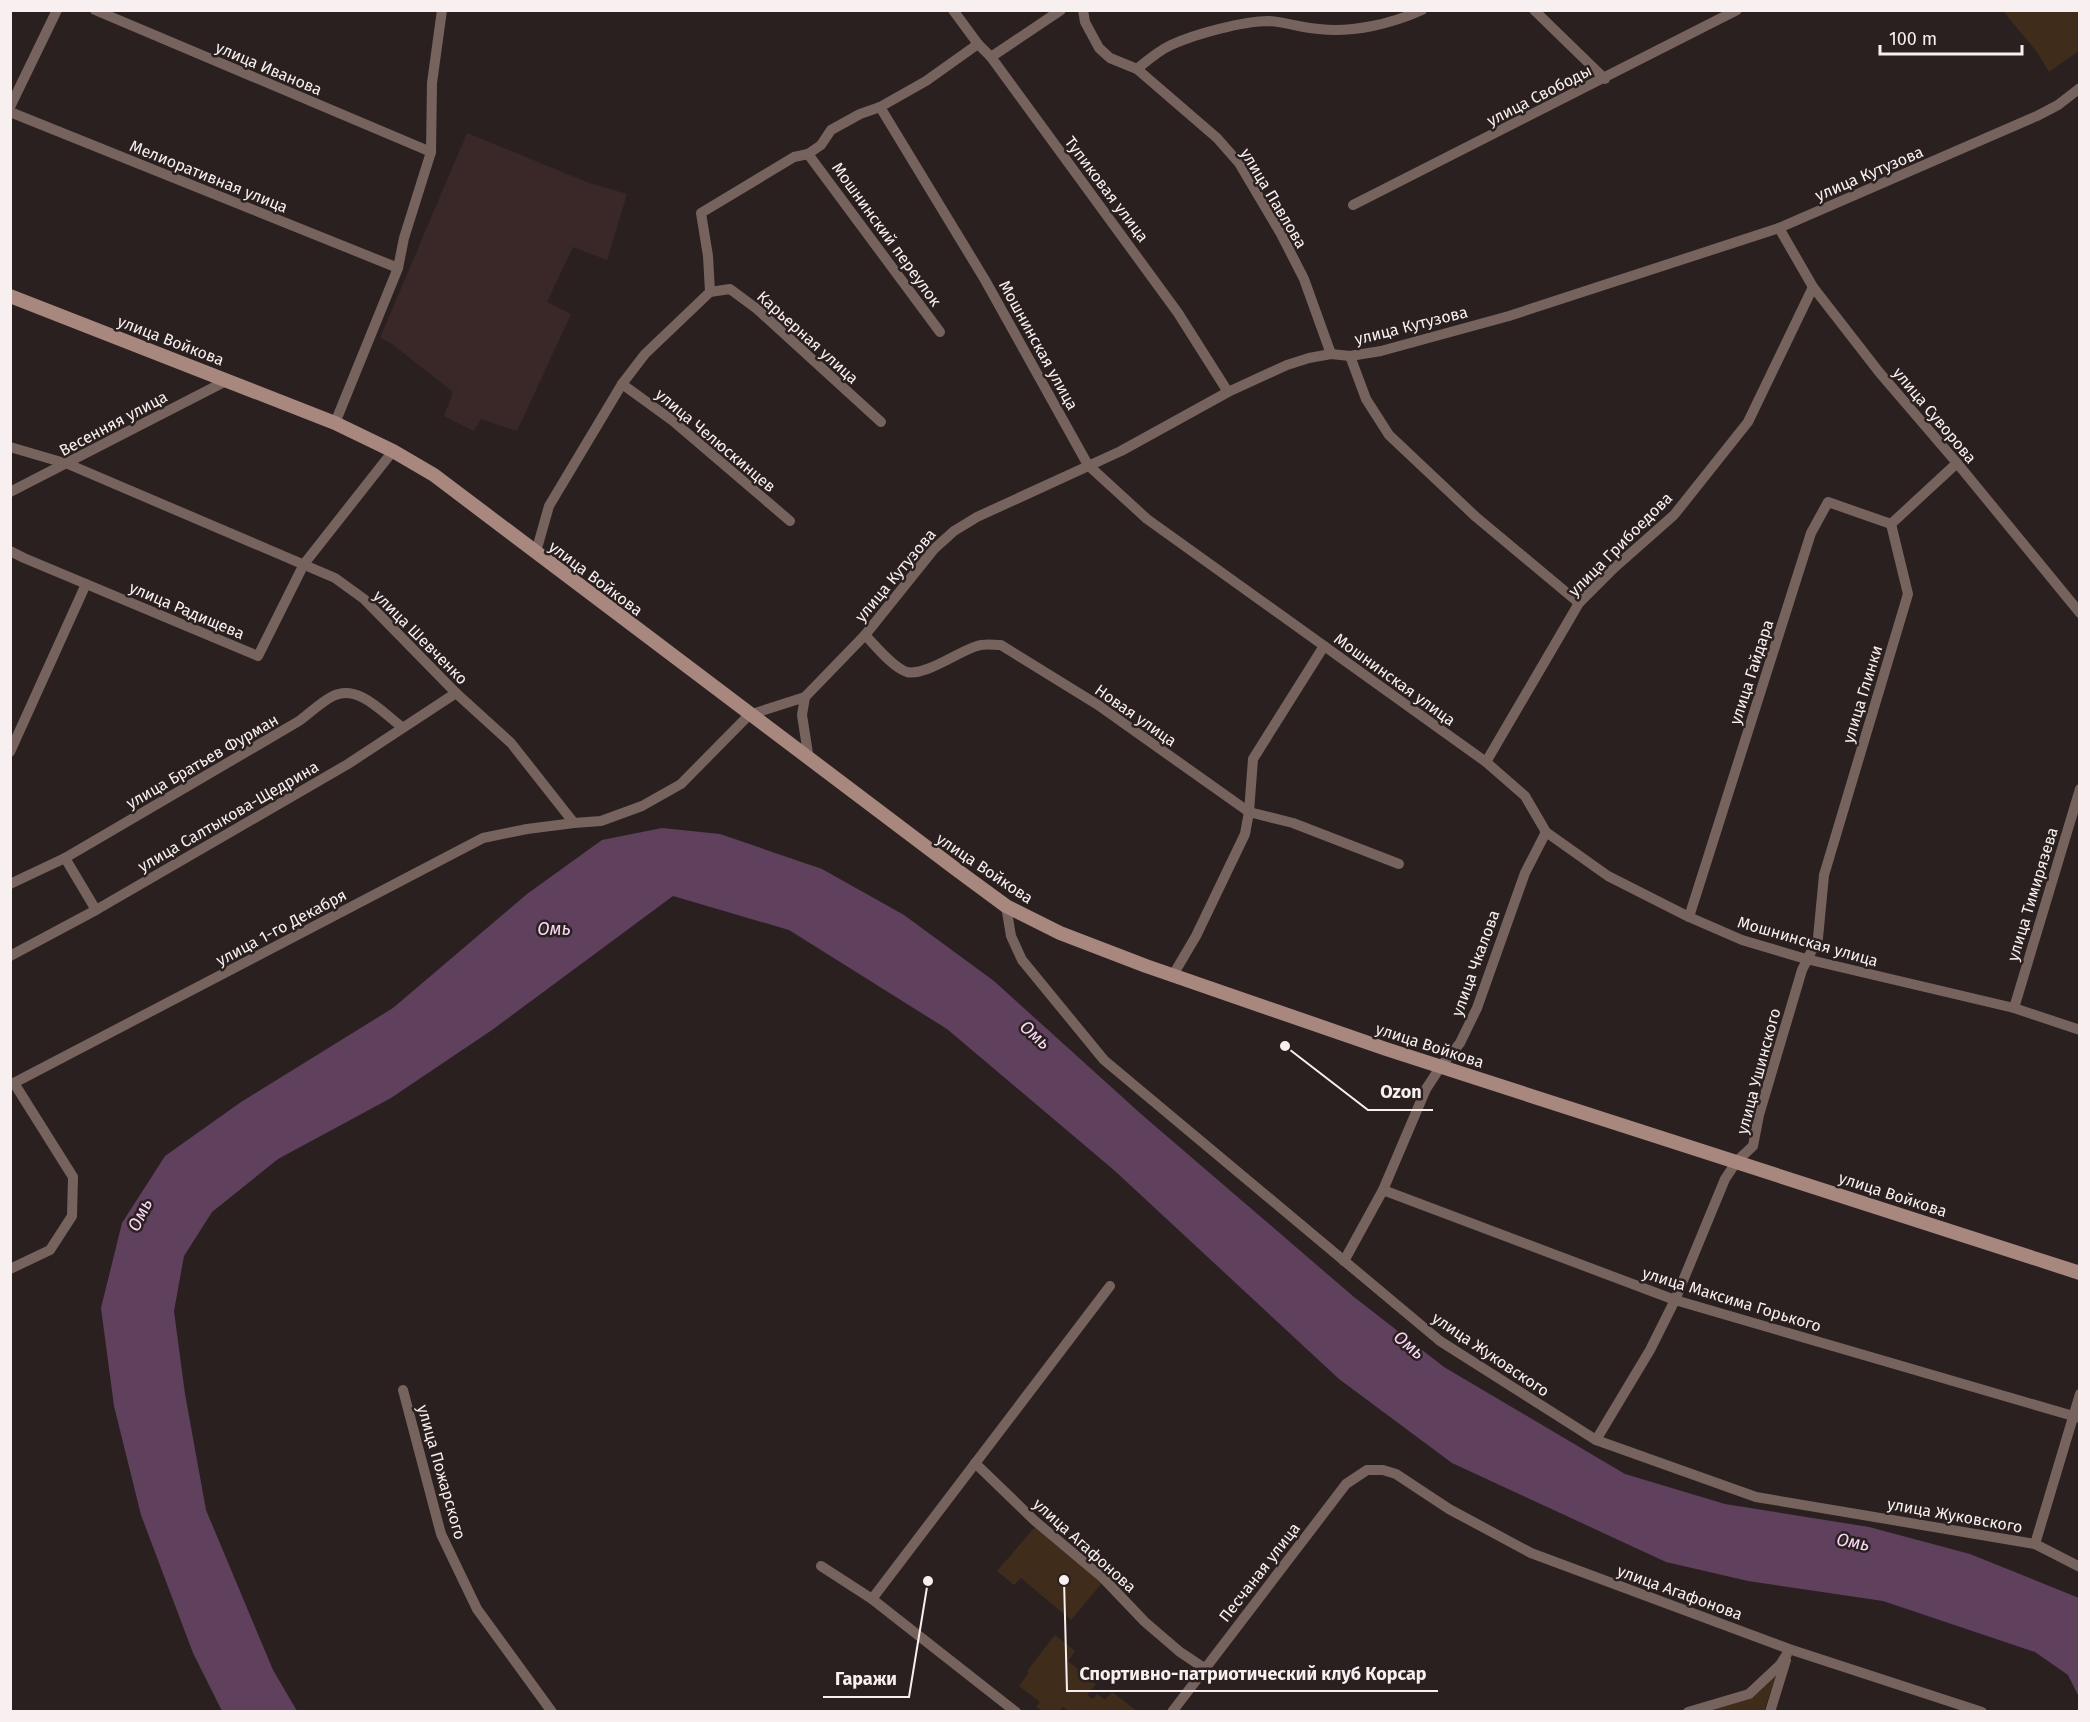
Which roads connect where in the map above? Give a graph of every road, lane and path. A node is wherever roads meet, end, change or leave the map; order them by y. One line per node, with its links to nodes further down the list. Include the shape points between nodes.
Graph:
1 (57, 10): 16 (street)
2 (95, 10): 17 (street, улица Иванова)
3 (953, 10): 10 (street, Тупиковая улица)
4 (1061, 10): 11 (street)
5 (1083, 10): 12 (street, улица Павлова, via 1099,48 1110,58)
6 (1422, 10): 12 (street, via 1388,22 1342,30 1251,22 1170,45)
7 (1534, 10): 13 (street)
8 (1737, 10): 13 (street, улица Свободы)
9 (439, 11): 17 (street)
10 (978, 44): 11 (street, Тупиковая улица); 15 (street, via 926,81)
11 (991, 57): 30 (street, Тупиковая улица, via 1172,304)
12 (1137, 69): 26 (street, улица Павлова, via 1217,138 1239,163 1304,279)
13 (1605, 79): 19 (street, улица Свободы)
14 (2079, 88): 20 (street, улица Кутузова, via 2037,116)
15 (880, 107): 18 (street, via 831,130 821,145); 37 (street, Мошнинская улица, via 985,280)
16 (10, 109): 21 (street, Мелиоративная улица)
17 (431, 152): 21 (street)
18 (808, 154): 23 (street, via 794,157 701,213); 25 (street, Мошнинский переулок)
19 (1353, 205)
20 (1779, 228): 22 (street, улица Суворова); 27 (street, улица Кутузова, via 1509,316)
21 (398, 268): 32 (street)
22 (1813, 287): 35 (street, улица Суворова); 45 (street, улица Грибоедова, via 1748,422 1674,515)
23 (710, 292): 29 (street, via 645,354); 31 (street, Карьерная улица, via 730,289 757,309)
24 (10, 296): 28 (main road, улица Войкова)
25 (940, 332)
26 (1331, 354): 27 (street, улица Кутузова); 30 (street, улица Кутузова, via 1287,365)
27 (1350, 356): 45 (street, via 1366,399 1389,435 1476,517)
28 (228, 380): 32 (main road, улица Войкова); 36 (street, Весенняя улица)
29 (622, 384): 39 (street, улица Челюскинцев, via 673,421); 42 (street, via 549,506)
30 (1228, 392): 37 (street, улица Кутузова)
31 (880, 422)
32 (334, 423): 34 (main road, улица Войкова)
33 (10, 447): 36 (street, улица Шевченко)
34 (393, 451): 42 (main road, улица Войкова, via 434,475); 43 (street)
35 (1957, 463): 40 (street); 46 (street, улица Суворова)
36 (68, 464): 38 (street, Весенняя улица); 43 (street, улица Шевченко)
37 (1089, 465): 47 (street, улица Кутузова, via 954,531 934,549); 48 (street, Мошнинская улица, via 1148,519)
38 (10, 492)
39 (790, 521)
40 (1891, 524): 65 (street, улица Гайдара, via 1828,502 1811,533); 67 (street, улица Глинки, via 1908,594 1824,875 1818,938)
41 (10, 551): 44 (street, улица Радищева)
42 (536, 552): 51 (main road, улица Войкова)
43 (304, 564): 44 (street, улица Радищева, via 258,656); 49 (street, улица Шевченко, via 335,578 364,599)
44 (86, 584): 53 (street)
45 (1579, 603): 55 (street, улица Грибоедова)
46 (2079, 613)
47 (864, 635): 50 (street, улица Кутузова); 57 (street, Новая улица, via 907,672 922,670 975,646 1001,645 1098,705)
48 (1324, 646): 55 (street, Мошнинская улица); 57 (street, via 1253,759)
49 (456, 693): 52 (street, улица Салтыкова-Щедрина); 58 (street, улица Шевченко, via 511,743)
50 (805, 697): 51 (street, улица Кутузова); 54 (street, via 802,715)
51 (749, 715): 54 (main road, улица Войкова); 58 (street, via 681,784 642,806 601,821)
52 (402, 727): 60 (street, улица Братьев Фурман, via 358,694 334,695 299,721); 64 (street, улица Салтыкова-Щедрина, via 348,764)
53 (10, 752)
54 (809, 760): 63 (main road, улица Войкова)
55 (1486, 762): 59 (street, Мошнинская улица, via 1525,796)
56 (2079, 789): 69 (street, улица Тимирязева)
57 (1249, 812): 61 (street, Новая улица, via 1293,823); 68 (street, via 1245,834)
58 (574, 823): 72 (street, улица 1-го Декабря, via 483,838)
59 (1546, 832): 65 (street, Мошнинская улица, via 1608,876); 71 (street, улица Чкалова, via 1525,873 1477,1008 1460,1043)
60 (65, 858): 62 (street, улица Братьев Фурман); 64 (street)
61 (1399, 864)
62 (10, 884)
63 (1006, 906): 68 (main road, улица Войкова, via 1060,933); 75 (street, улица Жуковского, via 1011,936 1022,960 1104,1060)
64 (96, 910): 66 (street, улица Салтыкова-Щедрина)
65 (1689, 917): 67 (street, Мошнинская улица, via 1742,940)
66 (10, 956)
67 (1806, 959): 69 (street, Мошнинская улица); 73 (street, улица Ушинского, via 1753,1146)
68 (1173, 975): 71 (main road, улица Войкова)
69 (2014, 1008): 70 (street, Мошнинская улица)
70 (2079, 1030)
71 (1441, 1066): 73 (main road, улица Войкова); 74 (street, улица Чкалова, via 1426,1089)
72 (12, 1084): 76 (street, via 73,1177 72,1216 50,1250)
73 (1737, 1161): 77 (main road, улица Войкова); 79 (street, улица Ушинского, via 1725,1179)
74 (1383, 1190): 75 (street, улица Чкалова); 79 (street, улица Максима Горького)
75 (1344, 1261): 83 (street, улица Жуковского, via 1440,1341)
76 (10, 1269)
77 (2079, 1273)
78 (1110, 1286): 84 (street)
79 (1675, 1300): 82 (street, улица Максима Горького); 83 (street, улица Ушинского)
80 (403, 1390): 93 (street, улица Пожарского, via 441,1534 477,1609)
81 (2079, 1394): 82 (street)
82 (2076, 1417): 86 (street)
83 (1596, 1440): 86 (street, улица Жуковского, via 1756,1497)
84 (975, 1463): 89 (street); 91 (street, улица Агафонова, via 1035,1521 1104,1578 1145,1622)
85 (1383, 1470): 90 (street, улица Агафонова, via 1531,1552); 91 (street, Песчаная улица, via 1367,1470 1346,1484)
86 (2035, 1544): 88 (street, улица Жуковского)
87 (821, 1566): 89 (street)
88 (2079, 1567)
89 (872, 1599): 92 (street)
90 (1788, 1651): 96 (street, via 1780,1665 1749,1694); 97 (street); 98 (street, улица Агафонова)
91 (1204, 1668): 95 (street, Песчаная улица)
92 (1002, 1708): 94 (street)
93 (552, 1712)
94 (1016, 1712)
95 (1172, 1712)
96 (1688, 1712)
97 (1770, 1712)
98 (1982, 1712)

